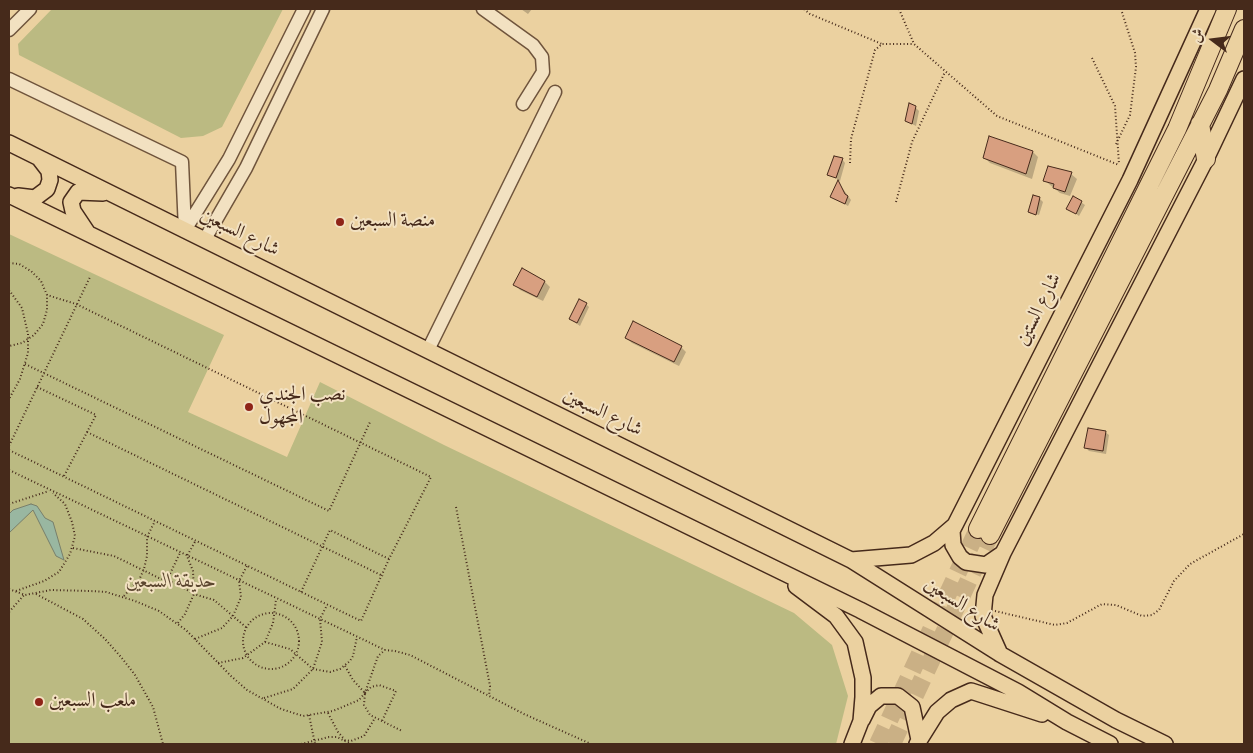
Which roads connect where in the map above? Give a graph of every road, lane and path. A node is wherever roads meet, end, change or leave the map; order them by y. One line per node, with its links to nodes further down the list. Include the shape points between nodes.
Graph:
1 (30, 9): 11 (street)
2 (304, 9): 31 (street, via 229,159)
3 (324, 9): 33 (street, via 246,168)
4 (483, 9): 19 (street, via 533,45 542,57 543,72)
5 (804, 9): 12 (path)
6 (899, 9): 13 (path)
7 (1121, 9): 22 (path, via 1135,53 1136,67 1130,115)
8 (1208, 9): 27 (main road, شارع الستين)
9 (1227, 9): 20 (highway, شارع الستين, via 1177,129 984,532)
10 (1244, 29): 20 (highway, شارع الستين)
11 (9, 30)
12 (882, 44): 13 (path); 25 (path, via 872,60 851,139)
13 (914, 44): 15 (path)
14 (1092, 58): 22 (path, via 1115,106)
15 (946, 72): 26 (path, via 997,116); 30 (path, via 912,142)
16 (9, 79): 31 (street, via 182,162)
17 (1244, 79): 24 (main road)
18 (555, 92): 41 (street)
19 (523, 104)
20 (1200, 124): 24 (highway)
21 (9, 142): 23 (main road, شارع السبعين)
22 (1116, 144): 26 (path)
23 (38, 157): 28 (main road, شارع السبعين); 29 (main road, via 49,171 47,189 35,198)
24 (1206, 158): 64 (main road)
25 (850, 163)
26 (1119, 165): 27 (path)
27 (1130, 180): 57 (main road, شارع الستين)
28 (110, 193): 31 (main road, شارع السبعين); 32 (main road, via 86,191 78,192 74,197 73,211)
29 (9, 195): 32 (main road)
30 (896, 202)
31 (185, 230): 33 (main road, شارع السبعين)
32 (88, 233): 68 (main road)
33 (205, 239): 41 (main road, شارع السبعين)
34 (9, 262): 37 (path, via 32,271)
35 (90, 277): 38 (path)
36 (9, 290): 39 (path, via 22,308)
37 (47, 295): 38 (path); 39 (path, via 43,324)
38 (76, 304): 43 (path); 48 (path)
39 (27, 339): 40 (path); 42 (path)
40 (9, 346)
41 (428, 350): 67 (main road, شارع السبعين)
42 (25, 364): 43 (path); 45 (path)
43 (44, 372): 44 (path); 48 (path, via 329,511)
44 (37, 387): 47 (path, via 96,415); 49 (path)
45 (9, 399)
46 (370, 422): 48 (path)
47 (87, 432): 52 (path); 61 (path)
48 (361, 442): 66 (path, via 431,476)
49 (9, 446)
50 (9, 450): 52 (path)
51 (9, 470): 53 (path)
52 (64, 476): 56 (path)
53 (51, 491): 54 (path); 59 (path); 62 (path, via 70,515 75,536)
54 (9, 504)
55 (456, 507): 101 (path, via 490,686)
56 (155, 521): 59 (path); 60 (path)
57 (955, 525): 64 (main road, via 953,546 966,562 986,565); 67 (main road, شارع الستين, via 934,544 911,555)
58 (1244, 534): 83 (path, via 1190,564 1174,581 1159,610 1152,615 1142,616 1116,605 1102,604 1067,623 1055,625)
59 (147, 537): 63 (path); 70 (path)
60 (196, 540): 65 (path); 69 (path)
61 (323, 546): 66 (path, via 330,530); 71 (path); 76 (path)
62 (73, 548): 70 (path, via 114,556); 75 (path, via 59,572)
63 (180, 553): 65 (path); 72 (path)
64 (1003, 553): 83 (main road, via 985,594)
65 (187, 556): 73 (path); 78 (path, via 193,571)
66 (389, 558): 71 (path)
67 (851, 560): 94 (main road, شارع السبعين)
68 (767, 564): 106 (main road, via 836,616 855,642 863,678); 108 (main road, via 1018,692)
69 (247, 566): 73 (path); 76 (path)
70 (144, 570): 72 (path); 80 (path)
71 (383, 576): 82 (path, via 361,621)
72 (167, 580): 78 (path)
73 (240, 581): 81 (path); 86 (path, via 241,597)
74 (9, 589): 75 (path)
75 (14, 592): 79 (path)
76 (302, 592): 82 (path)
77 (35, 594): 79 (path); 80 (path, via 72,590 106,592); 113 (path, via 83,619 114,649 135,675 153,707)
78 (194, 594): 86 (path, via 214,600); 88 (path)
79 (25, 595): 84 (path)
80 (123, 597): 88 (path, via 159,611)
81 (276, 599): 85 (path); 87 (path)
82 (327, 605): 87 (path)
83 (983, 608): 94 (main road, via 985,622)
84 (9, 612)
85 (274, 614): 89 (path, via 261,615); 92 (path); 95 (path, via 291,621 298,632)
86 (233, 616): 89 (path); 91 (path, via 222,628)
87 (320, 619): 90 (path); 99 (path, via 322,642)
88 (178, 624): 91 (path)
89 (247, 628): 96 (path, via 244,638)
90 (357, 637): 93 (path); 98 (path, via 353,656)
91 (195, 639): 97 (path)
92 (265, 642): 95 (path, via 290,649); 96 (path)
93 (384, 650): 100 (path, via 378,656); 101 (path, via 410,655)
94 (1000, 654): 120 (main road, شارع السبعين, via 1116,720)
95 (296, 655): 96 (path, via 289,664 277,669 264,668); 99 (path)
96 (248, 656): 97 (path)
97 (218, 663): 102 (path, via 247,690)
98 (345, 666): 99 (path, via 330,672); 100 (path)
99 (313, 669): 102 (path, via 293,689)
100 (365, 693): 103 (path, via 359,700); 105 (path, via 364,705); 107 (path, via 379,685 396,691)
101 (489, 696): 117 (path)
102 (262, 699): 104 (path, via 281,709)
103 (328, 713): 104 (path); 111 (path)
104 (309, 715): 110 (path)
105 (375, 718): 107 (path); 111 (path, via 364,736 358,740)
106 (862, 721): 112 (main road, via 869,706 881,696 898,696 912,707); 118 (main road)
107 (382, 722): 109 (path)
108 (1067, 722): 112 (main road, via 971,691 951,700 937,712); 119 (main road)
109 (402, 731)
110 (314, 740): 111 (path, via 328,737); 114 (path); 115 (path)
111 (345, 740): 116 (path)
112 (918, 742)
113 (163, 744)
114 (301, 744)
115 (315, 744)
116 (351, 744)
117 (591, 744)
118 (852, 744)
119 (1110, 744)
120 (1166, 744)

